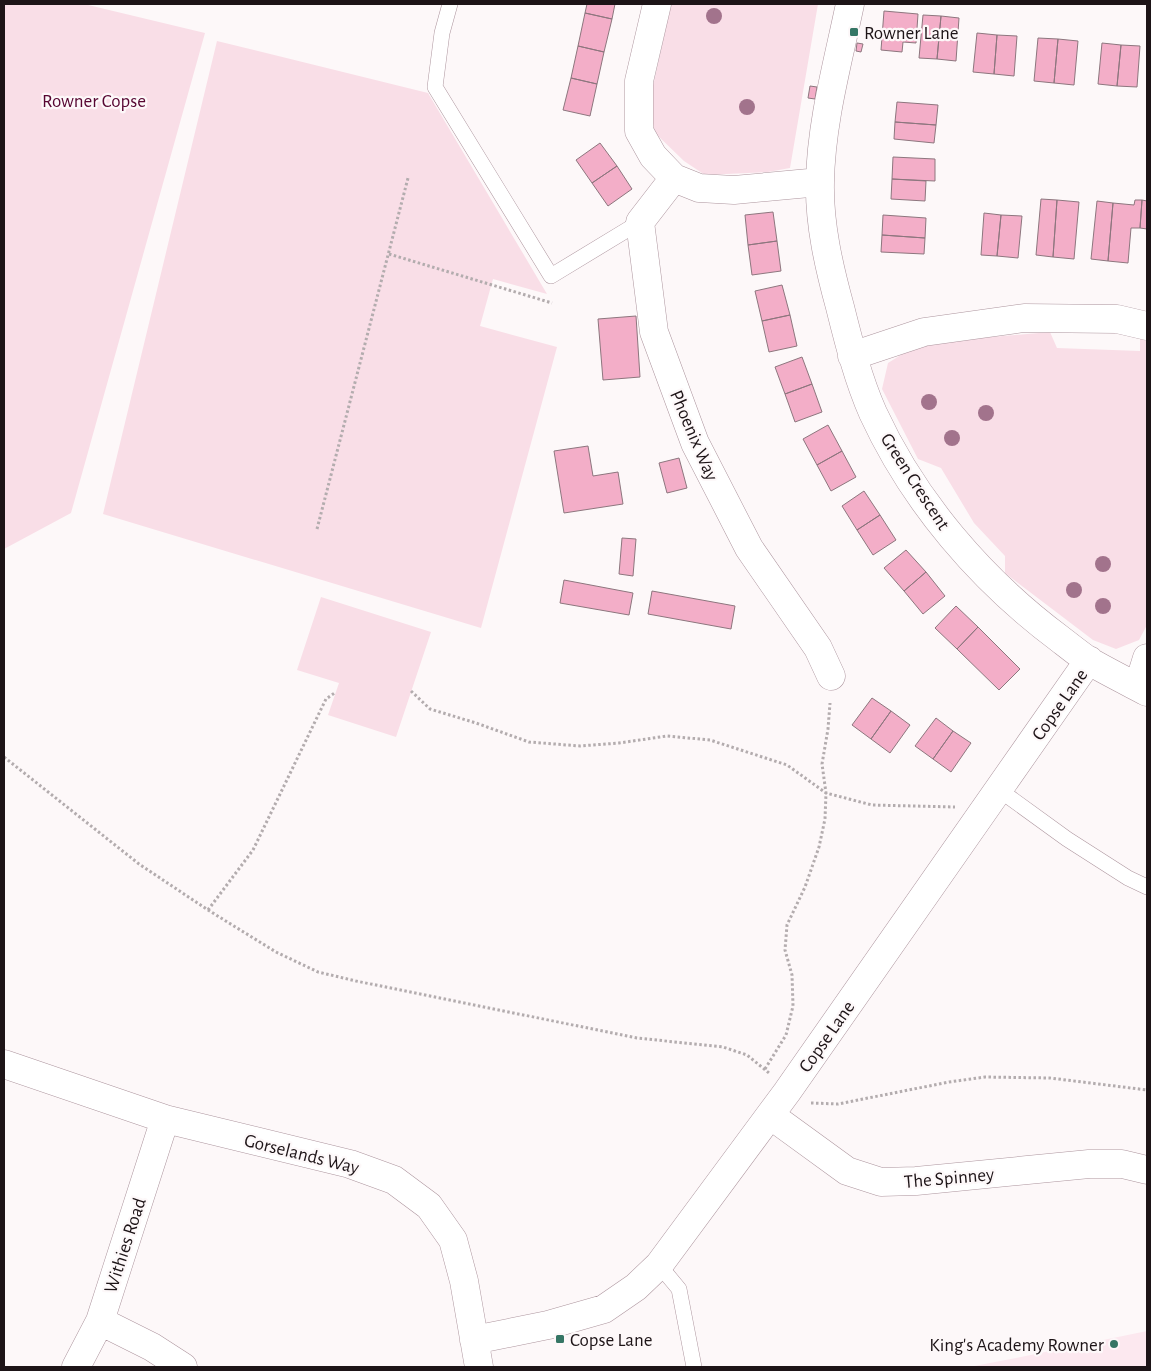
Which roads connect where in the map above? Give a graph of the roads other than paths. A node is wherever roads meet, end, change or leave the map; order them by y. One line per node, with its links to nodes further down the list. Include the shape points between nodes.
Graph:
1 (450, 4): 6 (lane, via 442,33 435,86 551,276)
2 (657, 4): 4 (street, via 638,81 639,132 653,156)
3 (850, 4): 5 (street, Green Crescent, via 824,132)
4 (674, 178): 5 (street, via 699,188 734,190); 6 (street)
5 (820, 182): 8 (street, Green Crescent, via 824,235)
6 (640, 222): 11 (street, Phoenix Way, via 654,332 695,443 749,548 818,648)
7 (1147, 326): 8 (street, via 1117,319 1024,318 924,332)
8 (852, 356): 10 (street, Green Crescent, via 873,412 893,451 934,514 976,565 1028,615)
9 (1147, 658): 12 (street)
10 (1089, 660): 12 (street, Green Crescent); 13 (street, Copse Lane)
11 (831, 676)
12 (1143, 689)
13 (992, 799): 14 (lane); 16 (street, Copse Lane)
14 (1147, 887)
15 (4, 1064): 17 (street, Gorselands Way)
16 (770, 1115): 18 (street, The Spinney, via 847,1172 881,1182 1089,1164 1122,1164); 19 (street, Copse Lane)
17 (165, 1119): 20 (street, Withies Road); 21 (street, Gorselands Way, via 350,1164 394,1180 429,1206 453,1240)
18 (1147, 1170)
19 (659, 1265): 21 (street, Copse Lane, via 636,1287 604,1309 548,1325); 25 (lane, via 679,1289)
20 (100, 1321): 22 (street, Withies Road); 23 (street)
21 (474, 1340): 24 (street, Gorselands Way)
22 (76, 1367)
23 (183, 1367)
24 (478, 1367)
25 (694, 1367)

